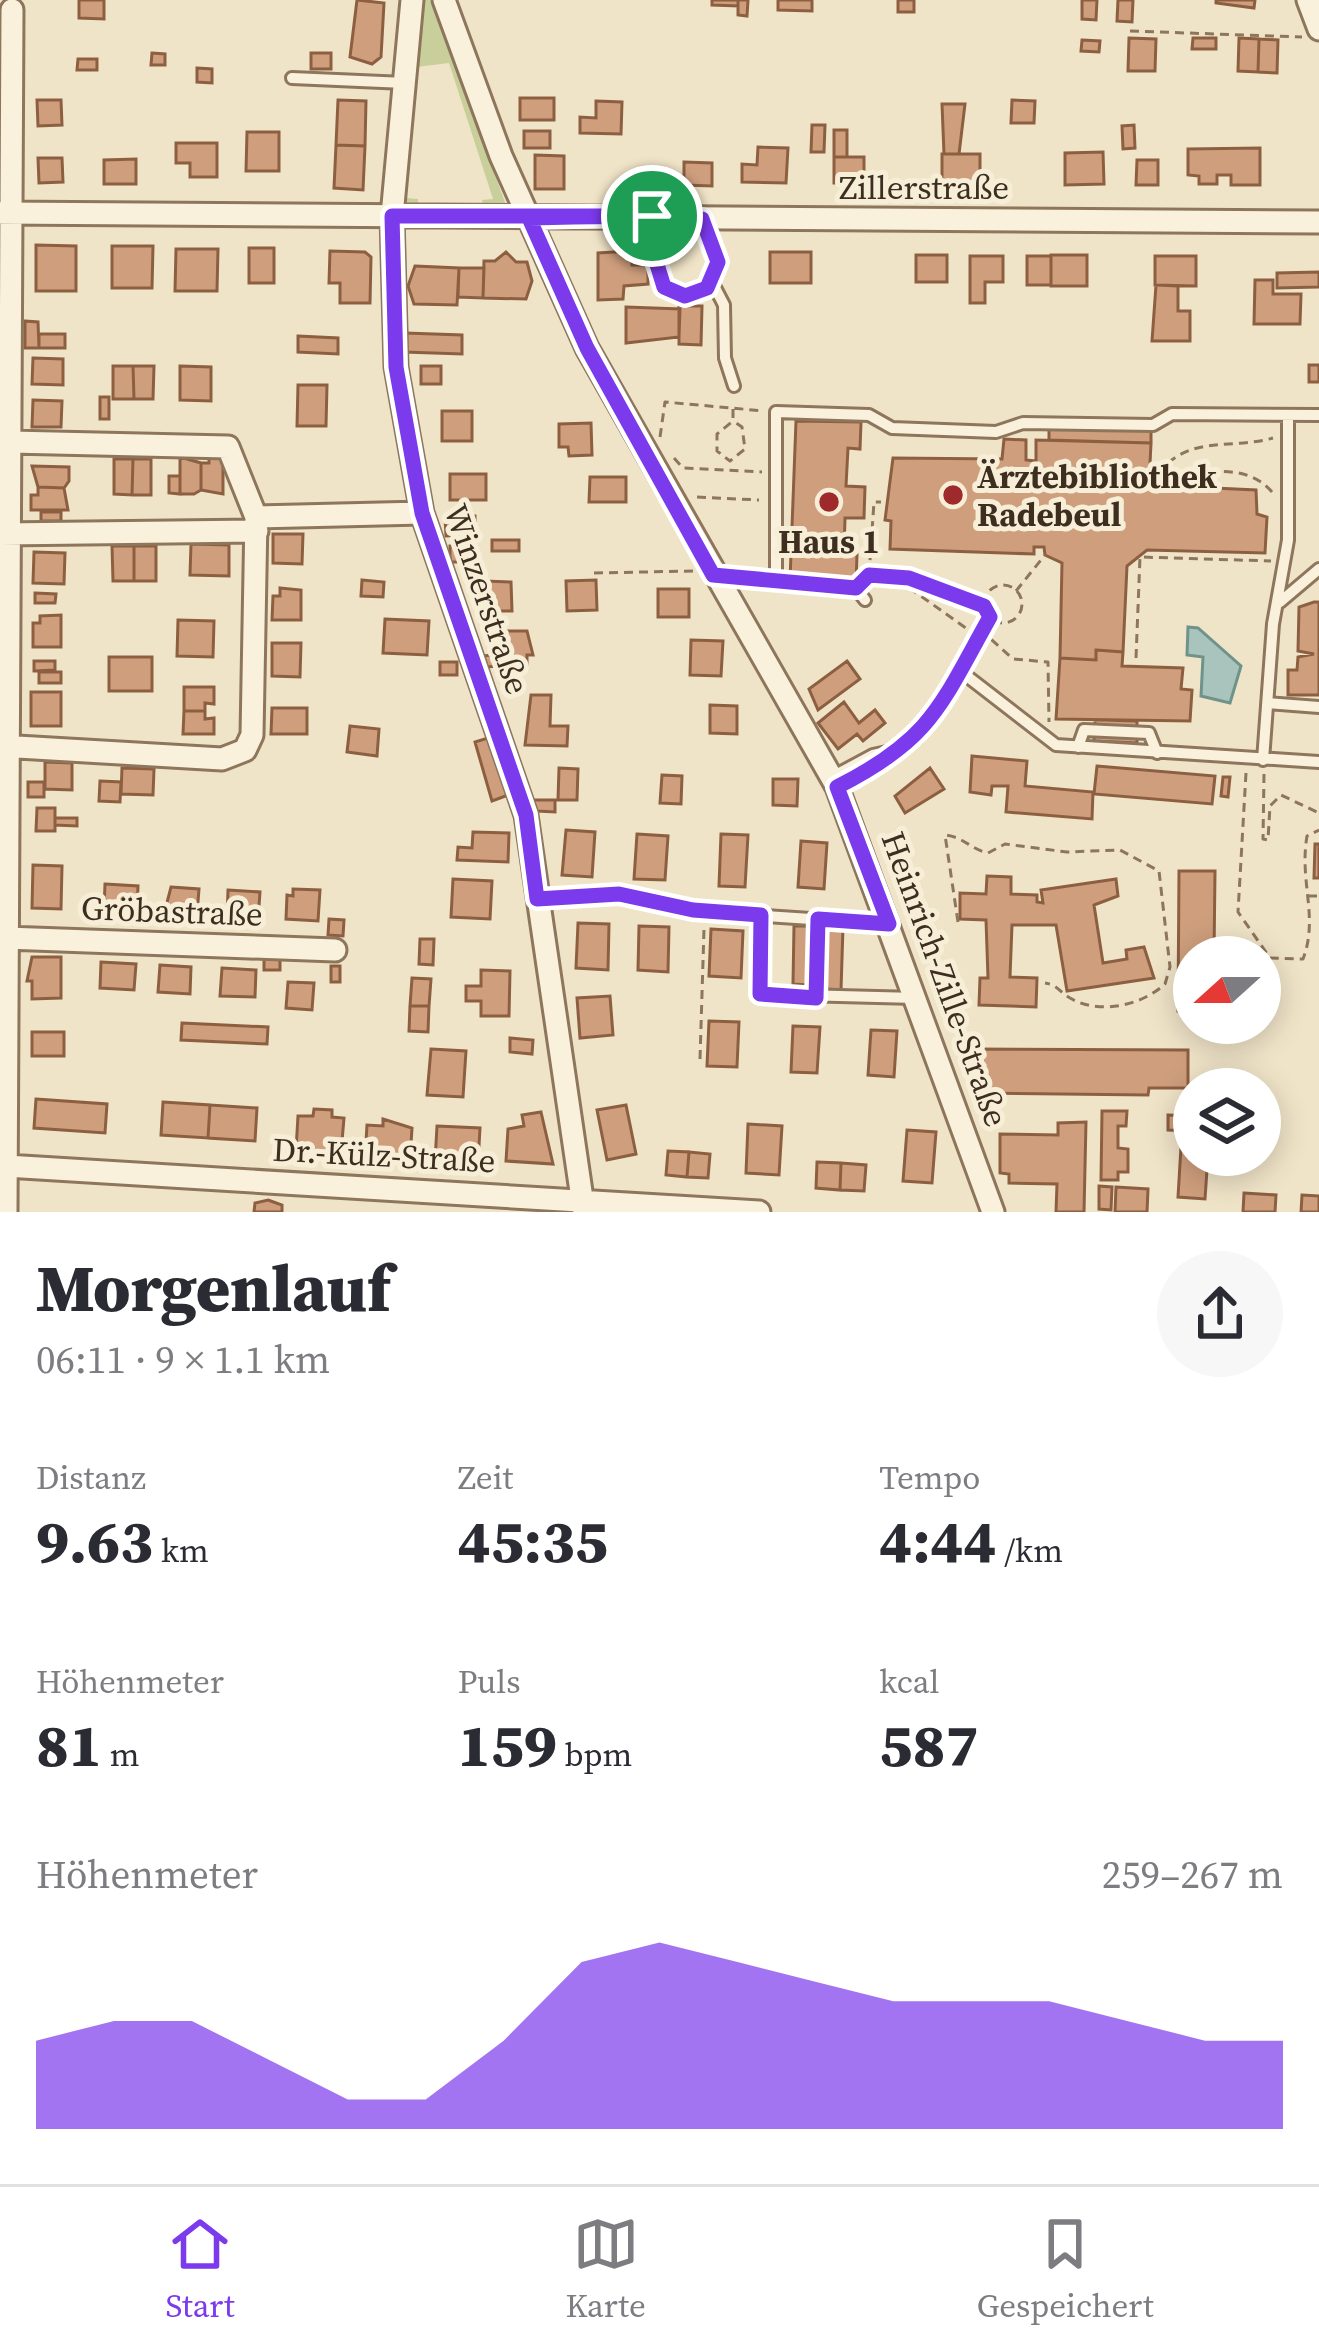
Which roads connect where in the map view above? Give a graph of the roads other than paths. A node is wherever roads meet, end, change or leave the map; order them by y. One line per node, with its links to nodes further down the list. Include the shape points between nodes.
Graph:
1 (412, 0): 8 (street, Winzerstraße)
2 (443, 0): 12 (street, Heinrich-Zille-Straße)
3 (1308, 0): 5 (street)
4 (12, 10): 6 (street)
5 (1319, 31)
6 (5, 77): 9 (street)
7 (292, 79): 8 (lane)
8 (405, 83): 10 (street, Winzerstraße)
9 (5, 213): 10 (street); 19 (street)
10 (392, 216): 12 (street, Zillerstraße); 20 (street, Winzerstraße, via 396,367)
11 (652, 216): 12 (street, Zillerstraße); 13 (street, Zillerstraße); 15 (lane, via 664,287 685,296)
12 (529, 218): 33 (street, Heinrich-Zille-Straße, via 587,348)
13 (702, 219): 14 (street, Zillerstraße); 15 (lane, via 717,255)
14 (1319, 222)
15 (712, 282): 16 (lane, via 722,297 723,350)
16 (734, 386)
17 (1288, 415): 18 (lane); 24 (lane, via 1172,414 1153,425 1023,422 996,432 776,412 776,582 856,588); 25 (lane)
18 (1319, 415)
19 (10, 442): 21 (street, via 218,443 235,457); 22 (street)
20 (422, 513): 21 (street); 34 (street, Winzerstraße, via 526,815)
21 (257, 524): 22 (street); 28 (street, via 252,735 245,750 222,759)
22 (5, 534): 28 (street)
23 (1319, 569): 25 (lane)
24 (865, 601)
25 (1280, 602): 26 (lane)
26 (1268, 704): 27 (lane); 31 (lane)
27 (1319, 707)
28 (4, 746): 38 (street)
29 (1078, 747): 30 (lane); 30 (lane, via 1084,730 1137,732 1149,733); 33 (lane, via 1049,742 959,670 934,718 899,749 873,754)
30 (1157, 753): 31 (lane)
31 (1264, 760): 32 (lane)
32 (1319, 762)
33 (835, 782): 37 (street, Heinrich-Zille-Straße)
34 (537, 899): 35 (lane, via 619,894); 43 (street, Winzerstraße)
35 (761, 915): 36 (lane); 40 (lane, via 760,994)
36 (818, 919): 37 (lane); 40 (lane)
37 (889, 924): 41 (street, Heinrich-Zille-Straße)
38 (4, 946): 39 (street, Gröbastraße); 42 (street)
39 (335, 950)
40 (816, 998): 41 (lane)
41 (916, 998): 46 (street, Heinrich-Zille-Straße)
42 (5, 1166): 43 (street, Dr.-Külz-Straße); 44 (street)
43 (583, 1206): 45 (street, Dr.-Külz-Straße)
44 (6, 1212)
45 (759, 1212)
46 (992, 1212)

